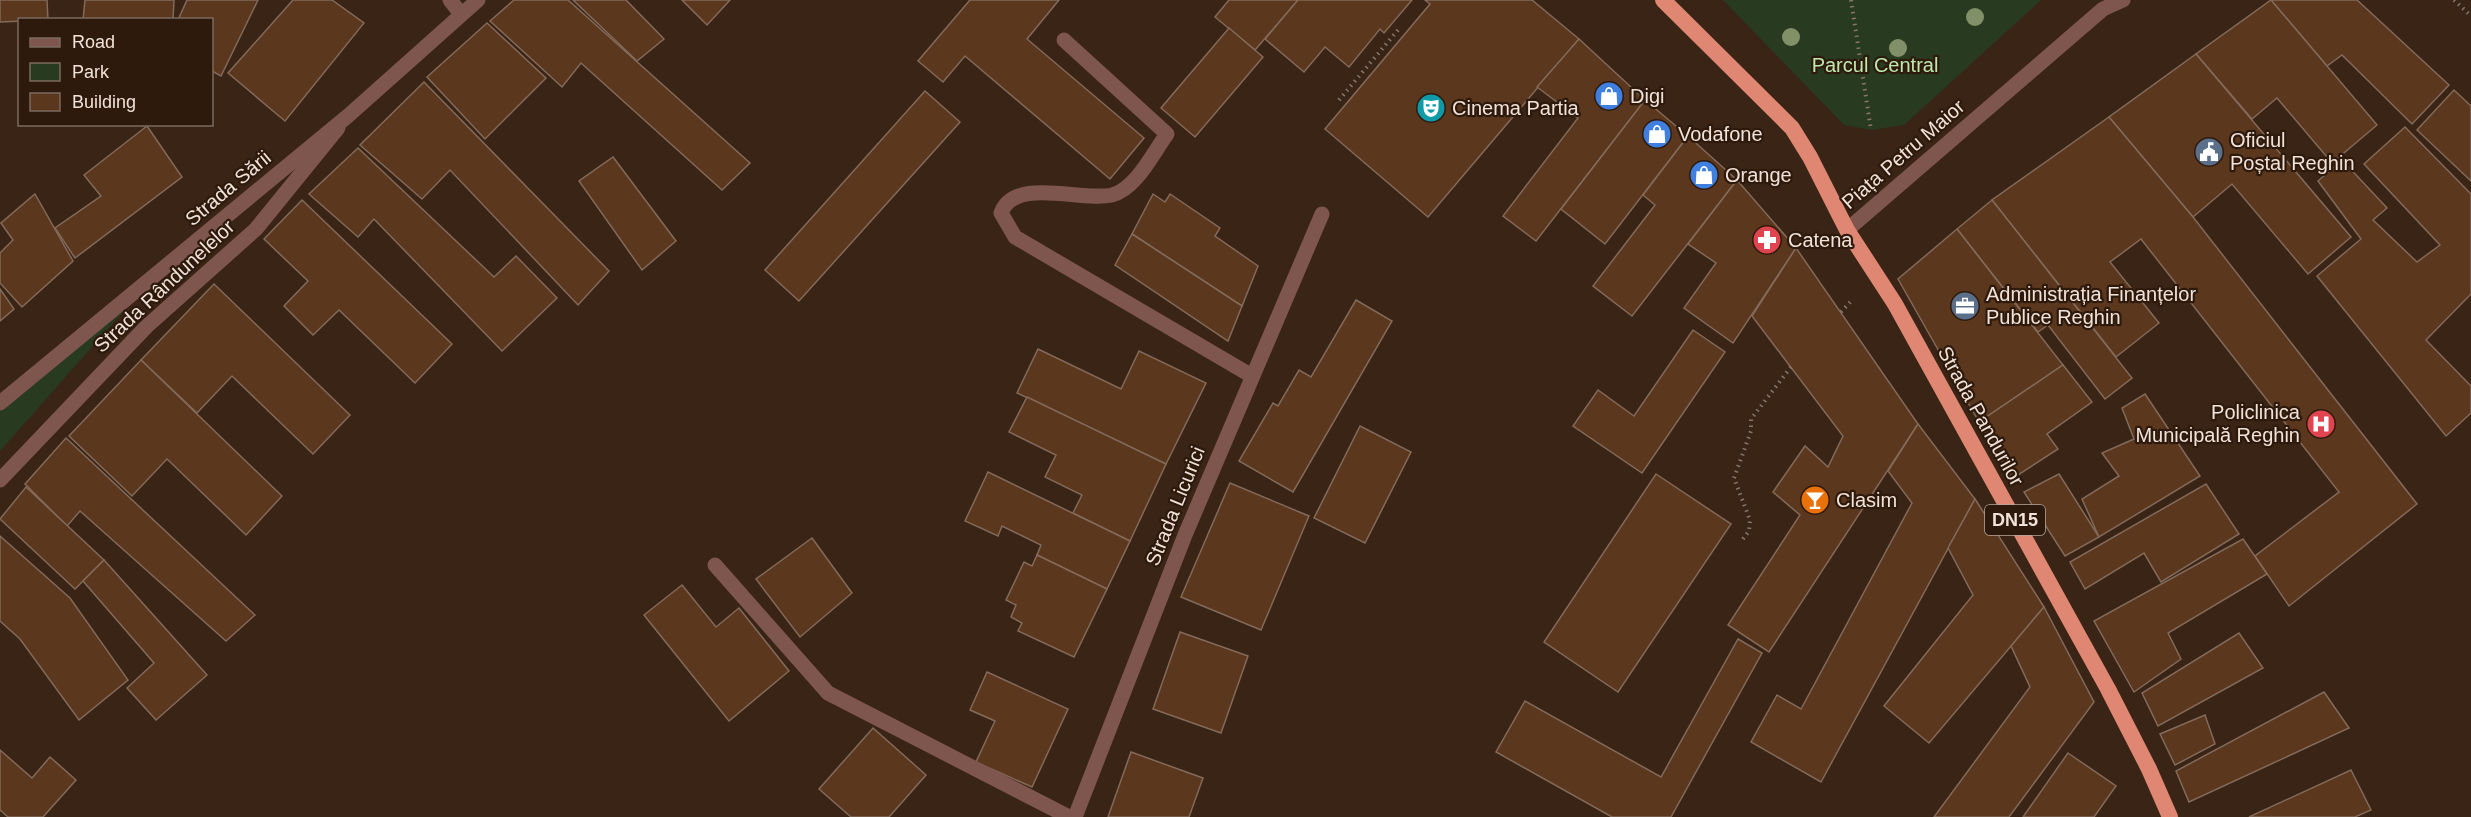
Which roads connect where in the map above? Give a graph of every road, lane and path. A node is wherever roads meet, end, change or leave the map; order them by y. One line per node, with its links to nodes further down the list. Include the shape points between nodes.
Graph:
1 (450, 0): 8 (street)
2 (478, 0): 8 (street, Strada Sării)
3 (1663, 0): 16 (highway, Piața Petru Maior / DN15, via 1792,128)
4 (1851, 0): 14 (path)
5 (2123, 0): 7 (street, Piața Petru Maior)
6 (2454, 0): 9 (path)
7 (2106, 5): 16 (street, Piața Petru Maior)
8 (461, 14): 13 (street, Strada Sării)
9 (2471, 16)
10 (1398, 30): 12 (path)
11 (1064, 40): 20 (street, via 1167,134 1129,186 1112,195 1019,194 1005,202 1001,213 1015,237)
12 (1339, 100)
13 (349, 115): 21 (street, Strada Sării); 22 (street, Strada Rândunelelor, via 256,229 146,327)
14 (1871, 130)
15 (1322, 214): 20 (street, Strada Licurici)
16 (1847, 230): 27 (highway, Strada Pandurilor / DN15, via 1895,304 2108,689)
17 (1852, 300): 18 (path)
18 (1841, 312)
19 (1791, 366): 23 (path, via 1751,419 1751,431 1734,478 1750,520)
20 (1252, 376): 26 (street, Strada Licurici)
21 (0, 403)
22 (0, 480)
23 (1743, 539)
24 (715, 565): 25 (street, via 828,693)
25 (1069, 817)
26 (1075, 817)
27 (2170, 817)

